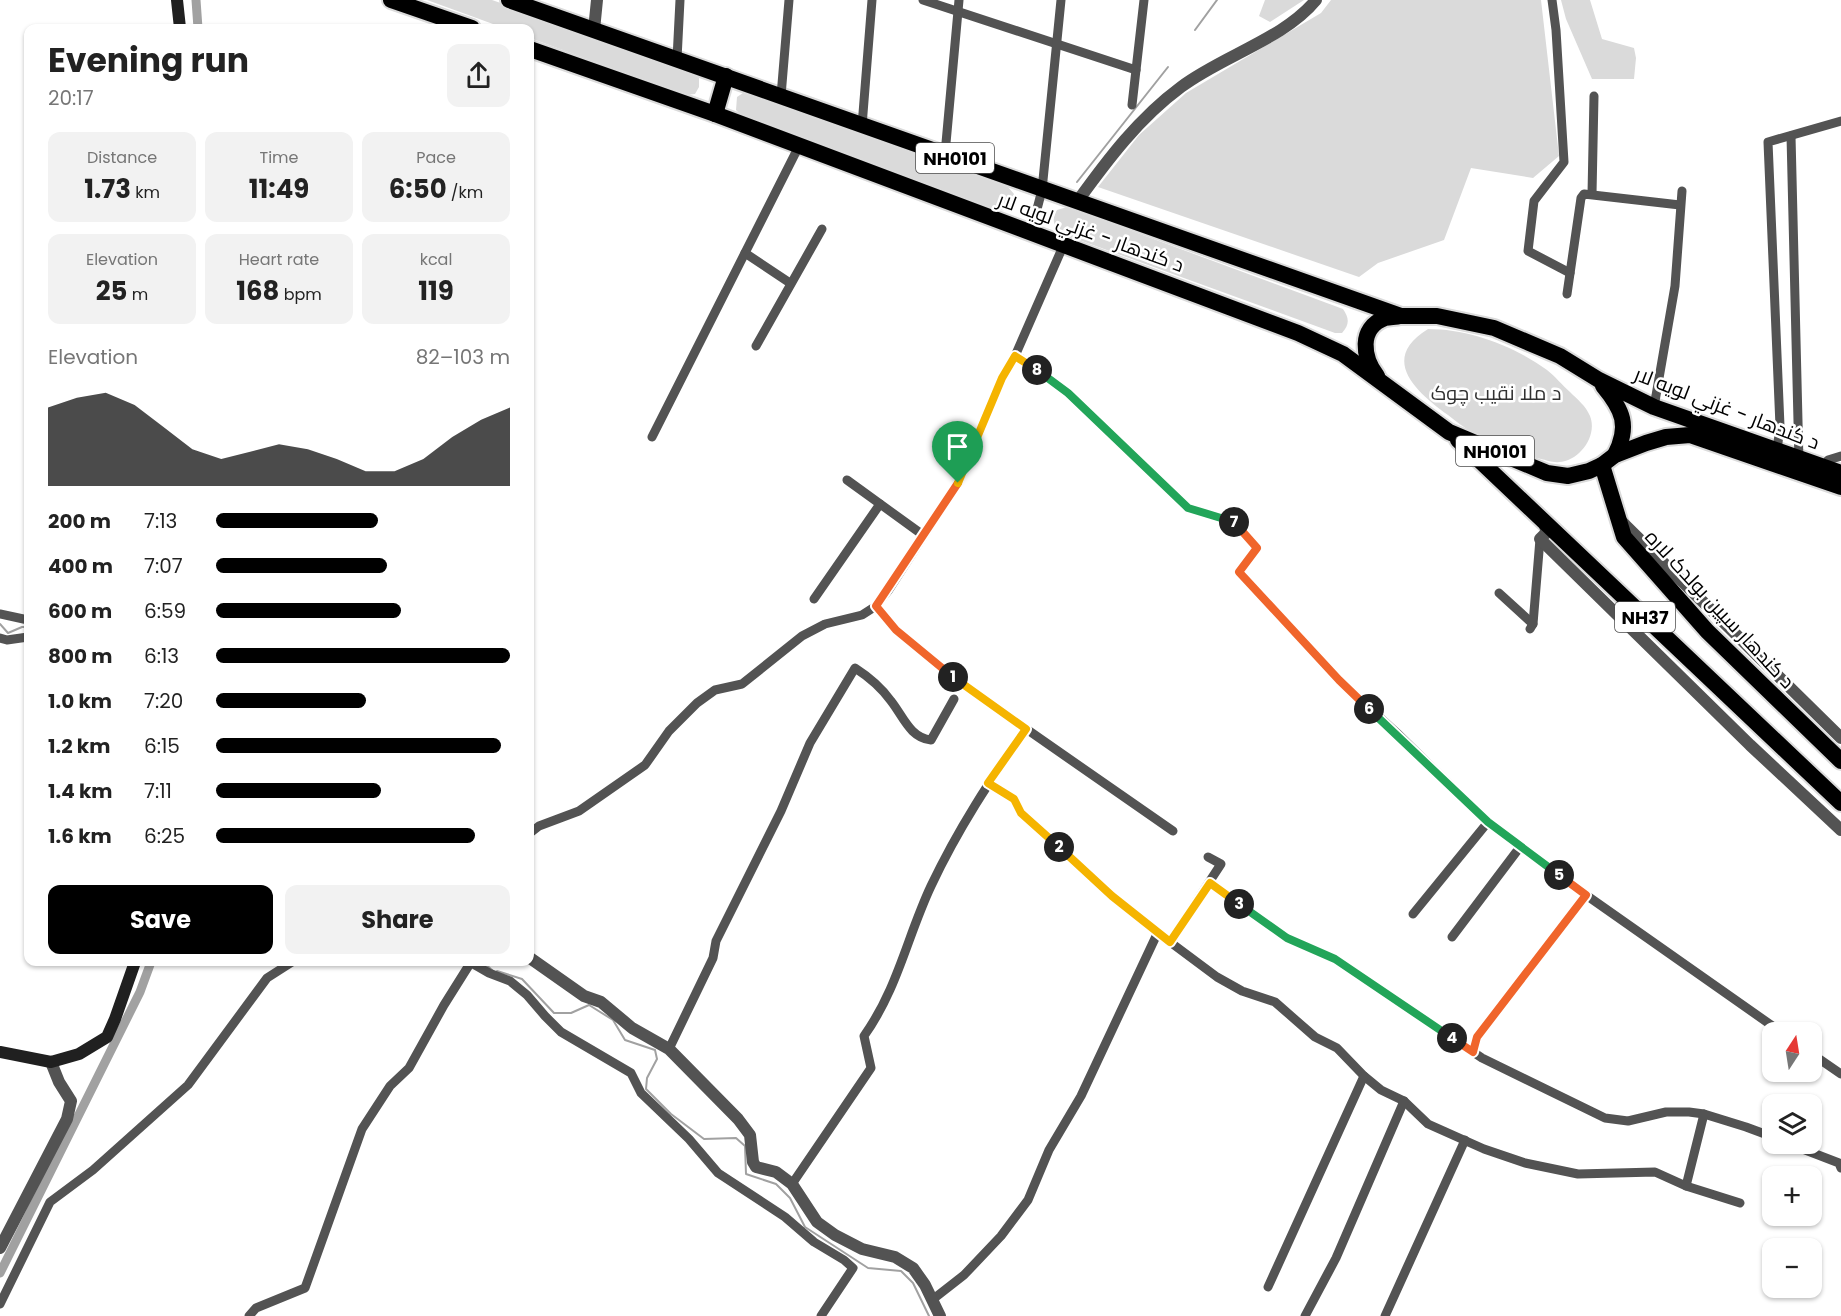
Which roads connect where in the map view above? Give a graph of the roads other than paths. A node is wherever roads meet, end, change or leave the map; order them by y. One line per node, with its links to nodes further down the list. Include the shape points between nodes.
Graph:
1 (177, 0): 15 (main road)
2 (391, 0): 16 (highway)
3 (510, 0): 17 (highway, د کندهار - غزني لويه لار / NH0101)
4 (597, 0): 17 (street)
5 (680, 0): 20 (street)
6 (789, 0): 23 (street)
7 (872, 0): 28 (street)
8 (923, 0): 14 (street)
9 (959, 0): 14 (street)
10 (1061, 0): 18 (street)
11 (1144, 0): 21 (street)
12 (1316, 0): 35 (street, via 1292,22 1182,86 1144,118)
13 (1552, 0): 41 (street, via 1564,162 1534,201 1528,251)
14 (958, 12): 18 (street); 31 (street)
15 (180, 24)
16 (460, 24)
17 (594, 30): 20 (highway, د کندهار - غزني لويه لار / NH0101)
18 (1056, 43): 21 (street); 32 (street)
19 (534, 50): 26 (highway, د کندهار - غزني لويه لار / NH0101)
20 (677, 59): 22 (highway, د کندهار - غزني لويه لار / NH0101)
21 (1136, 70): 25 (street)
22 (726, 76): 23 (highway, د کندهار - غزني لويه لار / NH0101); 26 (highway)
23 (781, 96): 28 (highway, د کندهار - غزني لويه لار / NH0101)
24 (1594, 96): 34 (street)
25 (1132, 105)
26 (715, 114): 30 (highway, د کندهار - غزني لويه لار / NH0101)
27 (1841, 121): 29 (street)
28 (862, 126): 31 (highway, د کندهار - غزني لويه لار / NH0101)
29 (1791, 136): 52 (street, via 1768,142 1780,426); 55 (street)
30 (800, 146): 38 (highway, د کندهار - غزني لويه لار / NH0101); 40 (street)
31 (945, 154): 32 (highway, د کندهار - غزني لويه لار / NH0101)
32 (1042, 190): 35 (highway, د کندهار - غزني لويه لار / NH0101); 38 (street)
33 (1682, 191): 36 (street)
34 (1592, 194): 36 (street); 41 (street, via 1581,198)
35 (1077, 202): 44 (highway, د کندهار - غزني لويه لار / NH0101)
36 (1680, 205): 49 (street, via 1675,286)
37 (822, 229): 42 (street)
38 (1031, 232): 39 (highway, د کندهار - غزني لويه لار / NH0101)
39 (1064, 243): 46 (street); 48 (highway, د کندهار - غزني لويه لار / NH0101, via 1298,333 1343,354)
40 (745, 253): 42 (street); 51 (street)
41 (1570, 273): 43 (street)
42 (790, 283): 45 (street)
43 (1567, 294)
44 (1401, 316): 47 (highway, د کندهار - غزني لويه لار / NH0101, via 1437,316 1494,328 1560,356); 48 (highway, NH0101, via 1384,318 1371,328 1365,340 1371,369)
45 (756, 346)
46 (1015, 356): 63 (street, via 958,483); 78 (street, via 1068,393 1188,508 1232,520 1257,548 1239,572 1339,680)
47 (1599, 380): 49 (highway, د کندهار - غزني لويه لار / NH0101); 54 (highway, د کندهار - غزني لويه لار / NH0101, via 1615,399 1623,420 1623,439)
48 (1384, 384): 50 (highway, د کندهار - غزني لويه لار / NH0101)
49 (1654, 407): 52 (highway, د کندهار - غزني لويه لار / NH0101)
50 (1449, 432): 54 (highway, د کندهار - غزني لويه لار / NH0101, via 1548,473 1568,476); 62 (highway, NH37)
51 (652, 437)
52 (1776, 451): 55 (highway, د کندهار - غزني لويه لار / NH0101)
53 (1841, 456): 56 (street, via 1828,460)
54 (1609, 460): 55 (highway, د کندهار - غزني لويه لار / NH0101, via 1666,437 1690,435); 61 (highway, د کندهار سپین بولدک لاره / NH37)
55 (1798, 466): 56 (highway, د کندهار - غزني لويه لار / NH0101); 59 (highway, د کندهار - غزني لويه لار / NH0101)
56 (1823, 467): 57 (highway, د کندهار - غزني لويه لار / NH0101)
57 (1841, 473)
58 (846, 480): 60 (street)
59 (1841, 487)
60 (880, 504): 63 (street); 66 (street)
61 (1618, 518): 74 (street); 75 (highway, د کندهار سپین بولدک لاره / NH37, via 1624,537 1707,631)
62 (1543, 519): 64 (street, via 1547,532); 77 (highway, NH37)
63 (923, 535): 67 (street)
64 (1540, 539): 65 (street, via 1531,626); 80 (street)
65 (1499, 593)
66 (814, 599)
67 (876, 606): 73 (street, via 896,630 963,685); 79 (street, via 862,615 825,624 802,636 742,684 715,690 669,731 645,765 579,811)
68 (0, 614): 69 (street)
69 (24, 620)
70 (0, 638): 71 (street)
71 (24, 638)
72 (954, 699): 96 (street, via 931,740 923,740 910,729 891,700 855,668 810,743)
73 (1026, 729): 76 (street); 81 (street)
74 (1841, 738)
75 (1841, 761)
76 (988, 783): 87 (street, via 1014,799 1021,813); 109 (street, via 931,886 898,974 880,1014 864,1036 871,1068)
77 (1841, 803)
78 (1488, 822): 82 (street); 86 (street)
79 (534, 830)
80 (1841, 830)
81 (1173, 831)
82 (1520, 847): 85 (street); 88 (street)
83 (1208, 857): 84 (street, via 1221,864)
84 (1210, 883): 89 (street); 98 (street, via 1287,938 1335,959)
85 (1586, 895): 95 (street); 98 (street, via 1477,1037)
86 (1413, 914)
87 (1158, 932): 89 (street); 114 (street, via 1028,1200 964,1275)
88 (1452, 937)
89 (1170, 942): 102 (street, via 1217,977 1275,1002 1315,1037 1336,1048)
90 (534, 961): 96 (street)
91 (134, 966): 100 (main road, via 107,1037 79,1054)
92 (286, 966): 115 (street, via 267,978 188,1085 93,1170 50,1202)
93 (468, 966): 116 (street, via 409,1068 390,1086 362,1129 305,1288 256,1308)
94 (477, 966): 117 (street, via 510,981 561,1032 631,1073 640,1093 718,1173 853,1268)
95 (1767, 1022)
96 (669, 1049): 109 (street, via 750,1135 756,1167 776,1172)
97 (0, 1052): 100 (main road)
98 (1473, 1052): 104 (street, via 1605,1118 1628,1121 1666,1112)
99 (1822, 1061): 101 (street)
100 (51, 1062): 112 (street, via 71,1101 68,1119)
101 (1841, 1074)
102 (1364, 1076): 103 (street); 113 (street)
103 (1404, 1101): 106 (street, via 1428,1124); 119 (street, via 1336,1258)
104 (1704, 1114): 105 (street); 110 (street)
105 (1762, 1133)
106 (1465, 1140): 110 (street, via 1525,1162 1578,1174 1655,1172); 120 (street)
107 (1816, 1154): 108 (street, via 1839,1163)
108 (1841, 1168)
109 (792, 1184): 114 (street, via 817,1222 862,1249 895,1257 913,1268)
110 (1686, 1186): 111 (street)
111 (1740, 1203)
112 (0, 1248)
113 (1268, 1287)
114 (932, 1300): 118 (street)
115 (0, 1304)
116 (249, 1316)
117 (821, 1316)
118 (940, 1316)
119 (1305, 1316)
120 (1385, 1316)

